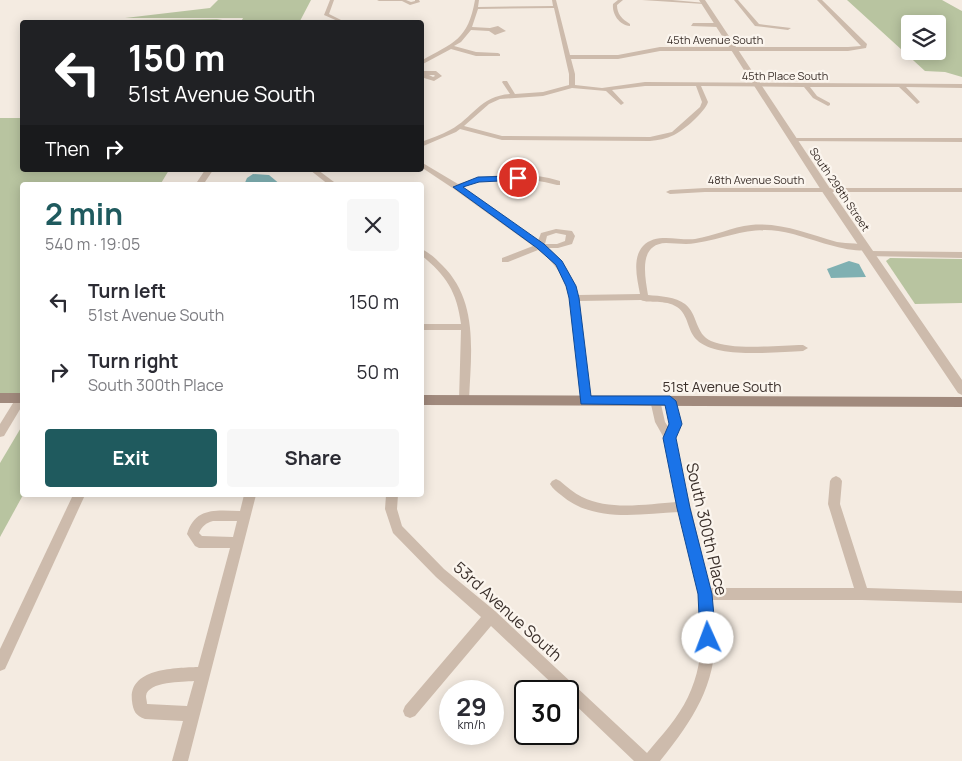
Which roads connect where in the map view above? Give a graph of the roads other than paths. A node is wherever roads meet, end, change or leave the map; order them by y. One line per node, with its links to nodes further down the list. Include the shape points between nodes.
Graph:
1 (332, 0): 14 (street, via 326,13)
2 (379, 0): 3 (street)
3 (403, 0): 4 (street, via 412,4)
4 (417, 0)
5 (477, 0): 13 (street)
6 (554, 0): 12 (street)
7 (621, 0): 15 (street, via 615,10)
8 (644, 0): 11 (street)
9 (736, 0): 19 (street, via 754,23)
10 (819, 0): 22 (street, 45th Avenue South, via 864,44 863,48)
11 (703, 2): 17 (street, South 298th Street)
12 (556, 7): 13 (street); 24 (street)
13 (476, 8): 18 (street)
14 (337, 20)
15 (628, 25)
16 (693, 25): 17 (street)
17 (718, 25): 22 (street, South 298th Street)
18 (468, 28): 20 (street); 21 (street, via 462,39)
19 (788, 28)
20 (490, 30)
21 (451, 47): 23 (street, via 476,54); 25 (street)
22 (734, 48): 24 (street, 45th Avenue South, via 655,49 618,57); 28 (street, South 298th Street)
23 (498, 55)
24 (568, 58): 30 (street)
25 (424, 61)
26 (506, 82): 34 (street)
27 (698, 85): 28 (street, 45th Place South); 33 (street, 45th Place South, via 641,85); 40 (street, via 704,106 669,135 636,139 513,138 494,137)
28 (758, 85): 29 (street, 45th Place South); 41 (street, South 298th Street)
29 (806, 85): 31 (street, 45th Place South); 39 (street, via 816,97)
30 (572, 86): 33 (street, 45th Place South); 35 (street, 45th Place South)
31 (901, 86): 32 (street, 45th Place South); 37 (street)
32 (961, 87)
33 (607, 90): 36 (street)
34 (513, 95): 35 (street, 45th Place South); 40 (street, 45th Place South, via 491,100)
35 (536, 95): 38 (street)
36 (621, 102)
37 (917, 102)
38 (539, 103)
39 (828, 104)
40 (459, 127): 43 (street, 45th Place South)
41 (794, 140): 42 (street); 49 (street, South 298th Street)
42 (962, 140)
43 (424, 144)
44 (424, 166): 48 (street)
45 (317, 172): 46 (street)
46 (330, 182)
47 (557, 183): 48 (street, via 538,178 488,178)
48 (457, 187): 52 (street)
49 (826, 190): 50 (street, 48th Avenue South); 51 (street, 48th Avenue South); 53 (street, South 298th Street)
50 (962, 190)
51 (670, 192)
52 (540, 246): 56 (street); 57 (street, via 559,263)
53 (868, 251): 55 (street); 58 (street, via 842,247 789,230 755,227 738,228 696,240 654,242 646,249 640,270); 62 (street, South 298th Street)
54 (424, 254): 60 (street, via 452,281 463,308)
55 (962, 255)
56 (505, 260)
57 (574, 298): 58 (street); 69 (street)
58 (646, 299): 61 (street, via 676,303 689,313 699,337 711,345)
59 (424, 327): 60 (street)
60 (465, 327): 66 (street)
61 (803, 348)
62 (962, 390)
63 (0, 398): 64 (main road)
64 (20, 398)
65 (424, 400): 66 (main road, 51st Avenue South)
66 (464, 400): 69 (main road, 51st Avenue South)
67 (654, 400): 69 (main road, 51st Avenue South); 70 (main road, 51st Avenue South); 73 (street, South 300th Place)
68 (20, 401): 72 (street)
69 (586, 401)
70 (670, 401): 71 (main road, 51st Avenue South); 73 (street, South 300th Place, via 676,424)
71 (962, 402)
72 (0, 432)
73 (669, 438): 79 (street, South 300th Place)
74 (836, 481): 83 (street, via 834,504)
75 (556, 484): 79 (street, via 580,502 595,507)
76 (78, 497): 86 (street)
77 (250, 497): 80 (street)
78 (392, 497): 85 (street, 53rd Avenue South, via 391,509 397,529 440,573)
79 (684, 508): 82 (street, South 300th Place)
80 (245, 516): 81 (street); 81 (street, via 207,517 194,529 193,534 199,542)
81 (238, 543): 87 (street)
82 (705, 594): 83 (street); 92 (street, South 300th Place, via 708,638 702,680 686,715)
83 (862, 594): 84 (street)
84 (962, 597)
85 (490, 616): 88 (street); 91 (street, 53rd Avenue South)
86 (0, 664)
87 (203, 674): 89 (street); 89 (street, via 156,677 149,682 138,702 145,712)
88 (410, 710)
89 (192, 714): 90 (street)
90 (180, 761)
91 (645, 761)
92 (650, 761)

